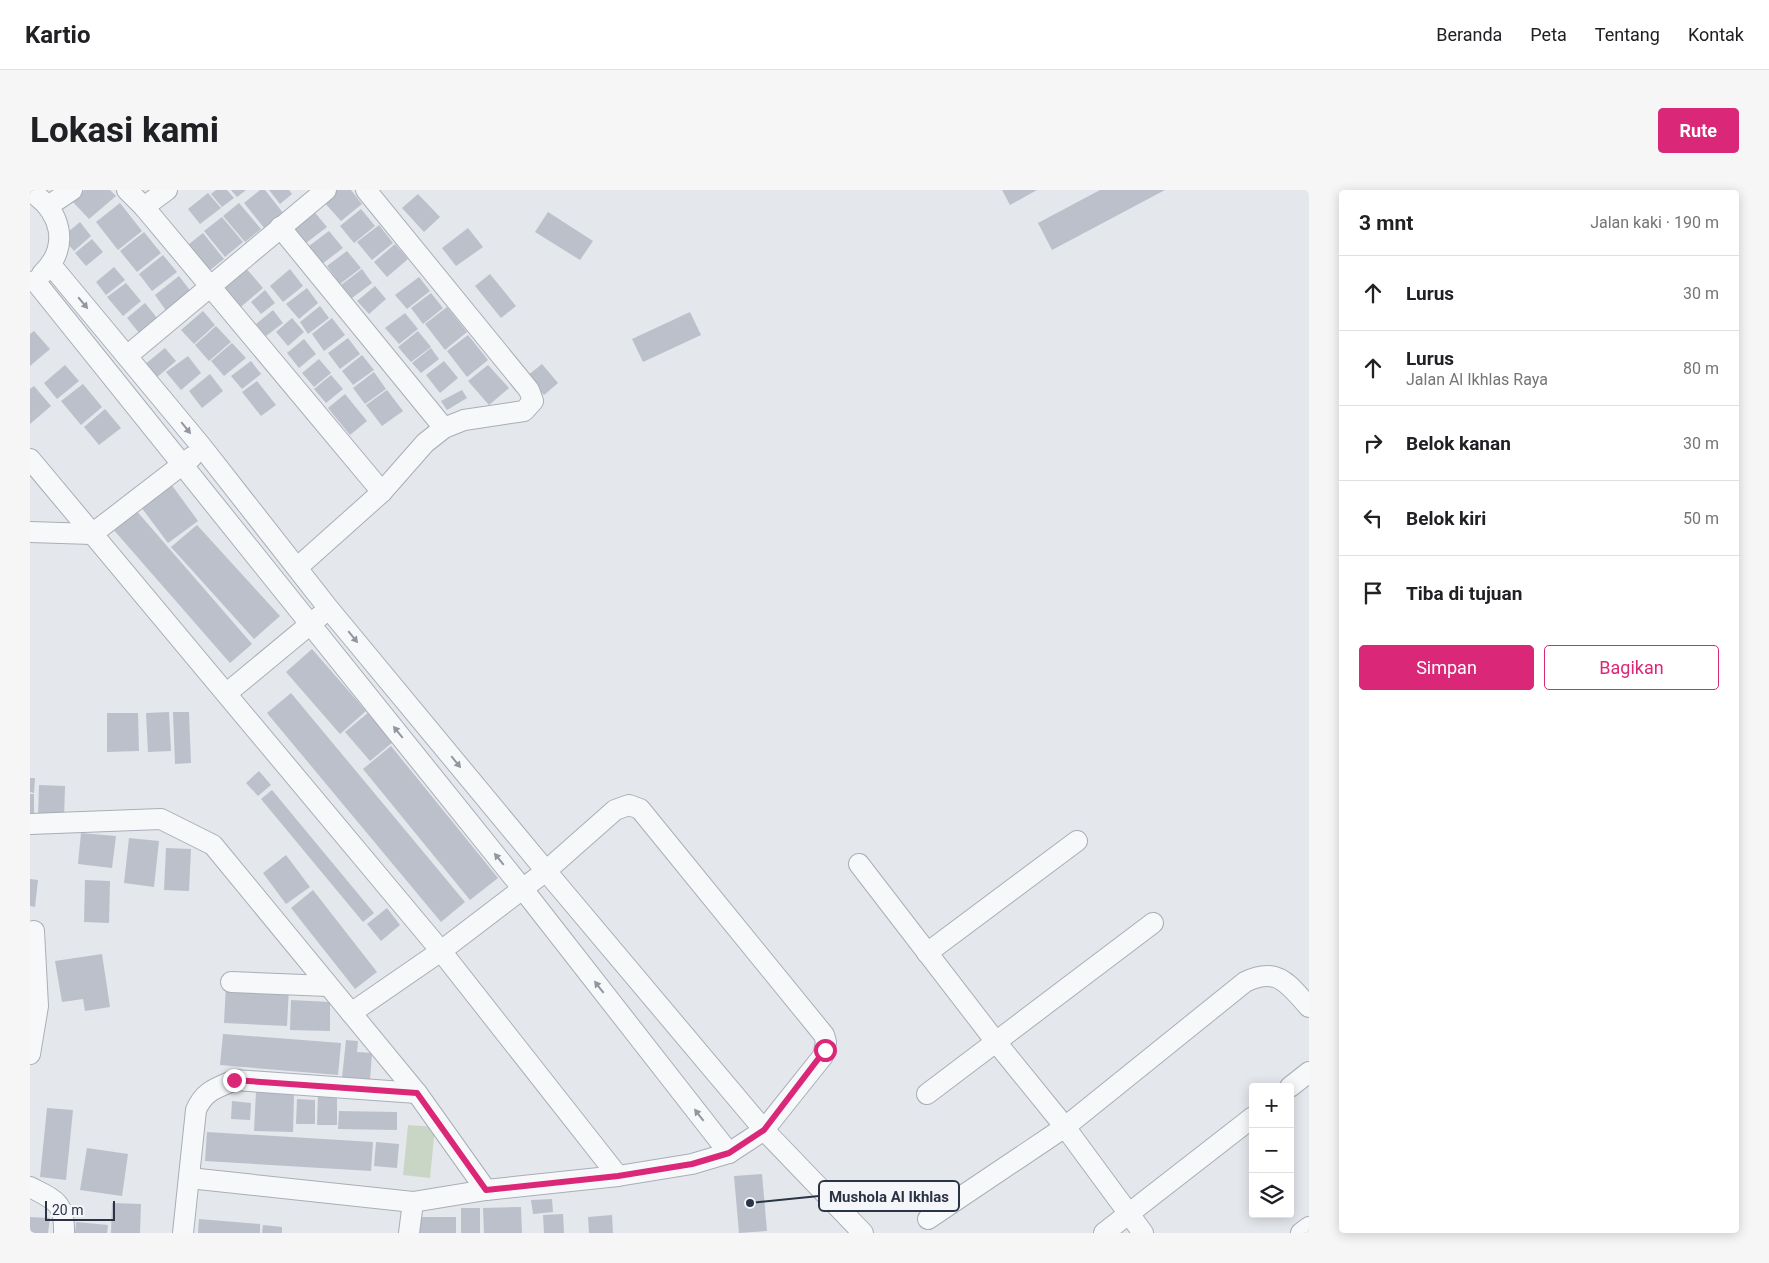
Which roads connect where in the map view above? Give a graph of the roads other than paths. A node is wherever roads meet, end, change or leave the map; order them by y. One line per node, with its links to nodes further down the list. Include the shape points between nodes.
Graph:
1 (72, 190): 7 (street)
2 (127, 190): 8 (street)
3 (168, 190): 8 (street)
4 (326, 190): 9 (street)
5 (366, 190): 14 (street, via 533,396 530,406 524,411 464,420)
6 (30, 191): 7 (street)
7 (48, 206): 10 (street, via 57,221 59,244)
8 (144, 208): 12 (street)
9 (280, 227): 12 (street); 14 (street)
10 (51, 265): 11 (street); 13 (street, one-way to 13)
11 (32, 282): 17 (street)
12 (209, 287): 13 (street); 18 (street)
13 (127, 356): 15 (street, one-way to 15)
14 (444, 428): 18 (street, via 425,443)
15 (202, 447): 17 (street); 21 (street)
16 (30, 459): 20 (street)
17 (181, 466): 20 (street); 23 (street)
18 (382, 492): 21 (street)
19 (30, 532): 20 (street)
20 (92, 534): 24 (street)
21 (298, 567): 22 (street)
22 (329, 608): 23 (street); 28 (street, one-way to 28)
23 (311, 623): 24 (street); 29 (street, one-way to 23)
24 (227, 693): 32 (street)
25 (30, 824): 35 (street, via 160,819 213,845)
26 (1078, 841): 33 (street)
27 (859, 864): 33 (street)
28 (546, 871): 29 (street); 46 (street); 46 (street, via 615,810 629,805 640,809 824,1035 826,1042 822,1056)
29 (522, 888): 32 (street); 47 (street, one-way to 29)
30 (1153, 923): 38 (street)
31 (34, 931): 39 (street, via 38,1006)
32 (441, 952): 37 (street); 48 (street)
33 (927, 953): 38 (street)
34 (231, 982): 35 (street)
35 (328, 986): 37 (street)
36 (1309, 1007): 45 (street, via 1281,979 1258,975 1245,982)
37 (351, 1014): 42 (street)
38 (996, 1042): 43 (street); 45 (street)
39 (30, 1054)
40 (1309, 1072): 41 (street)
41 (1294, 1084)
42 (417, 1093): 49 (street, via 234,1080 201,1097 196,1110); 51 (street)
43 (927, 1094)
44 (1249, 1120): 53 (street)
45 (1065, 1127): 53 (street); 54 (street)
46 (764, 1130): 47 (street); 59 (street)
47 (729, 1153): 48 (street, via 692,1164)
48 (618, 1176): 51 (street)
49 (189, 1178): 52 (street); 57 (street)
50 (30, 1187): 56 (street, via 54,1199 62,1208)
51 (486, 1190): 52 (street)
52 (413, 1202): 58 (street)
53 (1129, 1215): 60 (street); 61 (street)
54 (928, 1219)
55 (1309, 1227): 62 (street)
56 (64, 1233)
57 (183, 1233)
58 (410, 1233)
59 (862, 1233)
60 (1104, 1233)
61 (1143, 1233)
62 (1302, 1233)

